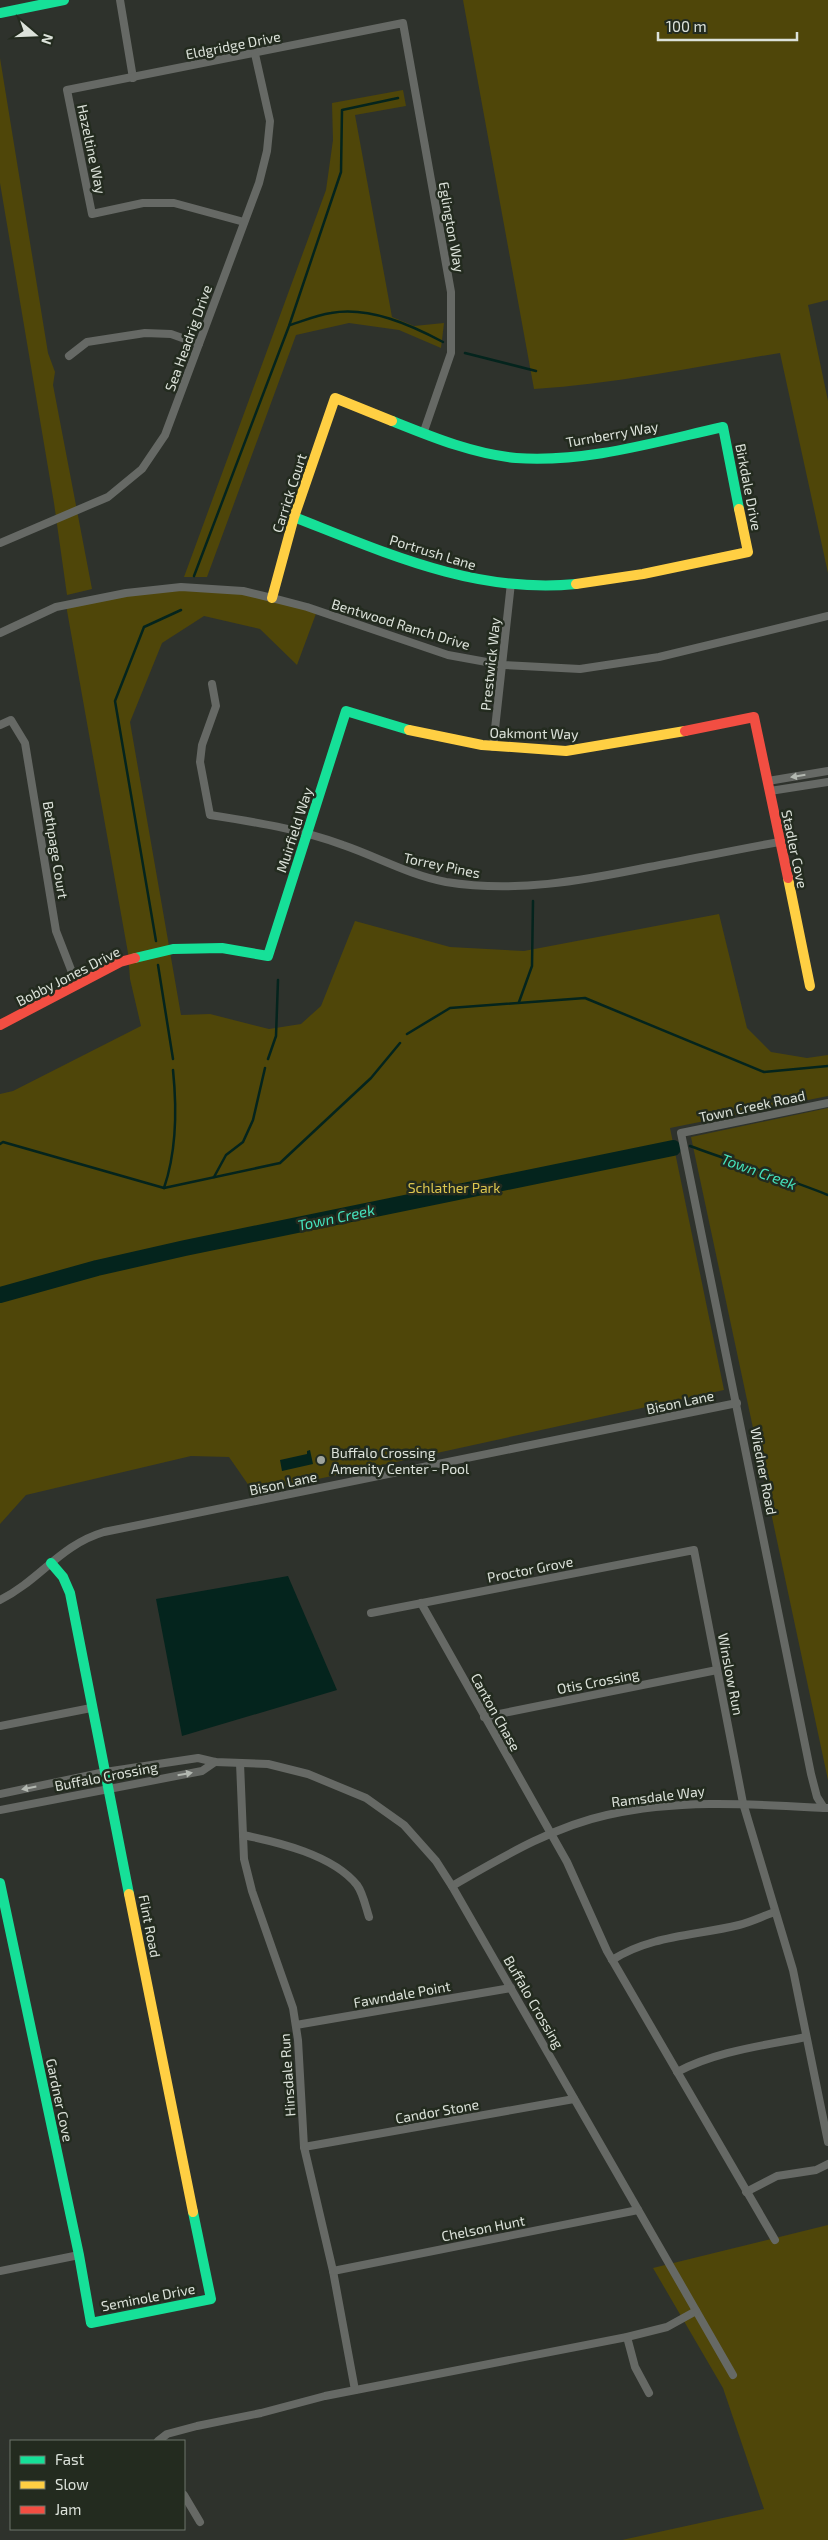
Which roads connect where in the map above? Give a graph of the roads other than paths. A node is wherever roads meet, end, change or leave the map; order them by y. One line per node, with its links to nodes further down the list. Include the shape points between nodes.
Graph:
1 (64, 0): 3 (street)
2 (120, 0): 6 (street)
3 (0, 13)
4 (403, 23): 5 (street, Eldgridge Drive); 13 (street, Eglington Way, via 451,292 451,353)
5 (255, 54): 6 (street, Eldgridge Drive); 8 (street, Sea Headrig Drive, via 270,121 259,183)
6 (134, 78): 7 (street, Eldgridge Drive)
7 (67, 90): 8 (street, Hazeltine Way, via 92,214 143,203 174,203)
8 (244, 222): 9 (street, Sea Headrig Drive)
9 (199, 344): 10 (street, via 171,334 145,333 87,342); 15 (street, Sea Headrig Drive, via 165,436 142,469 108,497)
10 (69, 356)
11 (335, 398): 13 (street, Turnberry Way); 14 (street, Carrick Court)
12 (723, 427): 13 (street, Turnberry Way, via 572,457 537,458 487,453); 16 (street, Birkdale Drive)
13 (423, 434)
14 (294, 517): 17 (street, Portrush Lane, via 439,571 485,582); 18 (street, Carrick Court)
15 (0, 542)
16 (748, 552): 17 (street, Portrush Lane, via 582,584)
17 (511, 584): 21 (street, Prestwick Way)
18 (272, 598): 20 (street, Bentwood Ranch Drive, via 243,591 181,587 126,593 56,607); 21 (street, Bentwood Ranch Drive, via 448,655)
19 (828, 616): 21 (street, Bentwood Ranch Drive, via 659,657 580,669)
20 (0, 633)
21 (503, 665): 26 (street, Prestwick Way)
22 (212, 684): 30 (street, Torrey Pines, via 216,706 202,745 200,762 210,815)
23 (346, 711): 26 (street, Oakmont Way, via 399,729); 30 (street, Muirfield Way)
24 (754, 717): 26 (street, Oakmont Way, via 567,751); 29 (street, Stadler Cove)
25 (0, 726): 33 (street, Bethpage Court, via 11,720 25,743 56,932)
26 (493, 747)
27 (828, 771): 29 (street, one-way to 29)
28 (828, 782): 29 (street)
29 (769, 786): 31 (street, Stadler Cove)
30 (307, 833): 31 (street, Torrey Pines, via 344,845 395,868 444,881 486,887 541,886 591,879); 32 (street, Muirfield Way)
31 (779, 842): 34 (street, Stadler Cove)
32 (268, 956): 33 (street, Bobby Jones Drive, via 222,948 173,950 120,962)
33 (77, 985): 35 (street, Bobby Jones Drive)
34 (810, 986)
35 (0, 1025)
36 (828, 1103): 37 (street, Town Creek Road)
37 (681, 1133): 38 (street, Wiedner Road)
38 (737, 1403): 40 (street, Bison Lane, via 104,1532 77,1543); 54 (street, Wiedner Road, via 811,1774 817,1797)
39 (694, 1550): 42 (street, Proctor Grove); 44 (street, Winslow Run)
40 (50, 1563): 41 (street, Bison Lane); 45 (street, Flint Road, via 63,1577 70,1593)
41 (0, 1600)
42 (421, 1603): 43 (street, Proctor Grove); 46 (street, Canton Chase)
43 (371, 1613)
44 (717, 1670): 46 (street, Otis Crossing); 53 (street, Winslow Run)
45 (91, 1708): 47 (street); 50 (street, Flint Road)
46 (484, 1717): 56 (street, Canton Chase)
47 (0, 1726)
48 (215, 1762): 49 (street, Buffalo Crossing); 50 (street, Buffalo Crossing, via 198,1758); 51 (street, Buffalo Crossing, one-way to 48, via 202,1772)
49 (240, 1763): 57 (street, Hinsdale Run); 59 (street, Buffalo Crossing, via 268,1764 308,1774 366,1798 404,1824 436,1861)
50 (105, 1772): 51 (street, Flint Road); 52 (street, Buffalo Crossing, one-way to 52)
51 (108, 1788): 55 (street, Buffalo Crossing); 77 (street, Flint Road)
52 (0, 1794)
53 (743, 1803): 54 (street, Ramsdale Way); 56 (street, Ramsdale Way, via 665,1805 606,1815); 60 (street, Winslow Run)
54 (826, 1808)
55 (0, 1810)
56 (551, 1834): 59 (street, Ramsdale Way, via 516,1849); 62 (street, Canton Chase)
57 (242, 1835): 61 (street, via 302,1850 333,1866 358,1885); 64 (street, Hinsdale Run, via 252,1891 288,1991)
58 (1, 1883): 74 (street, Gardner Cove)
59 (452, 1886): 63 (street, Buffalo Crossing)
60 (776, 1912): 62 (street, via 741,1925 652,1941 631,1948); 65 (street, Winslow Run, via 793,1970)
61 (369, 1917)
62 (612, 1960): 66 (street, Canton Chase)
63 (511, 1988): 64 (street, Fawndale Point); 67 (street, Buffalo Crossing)
64 (296, 2025): 69 (street, Hinsdale Run)
65 (806, 2037): 66 (street, via 699,2060); 68 (street, Winslow Run)
66 (677, 2072): 71 (street, Canton Chase)
67 (574, 2098): 69 (street, Candor Stone); 72 (street, Buffalo Crossing)
68 (828, 2142)
69 (304, 2147): 76 (street, Hinsdale Run)
70 (828, 2164): 71 (street, via 816,2170 778,2176)
71 (746, 2192): 73 (street, Canton Chase)
72 (638, 2210): 76 (street, Chelson Hunt); 78 (street, Buffalo Crossing)
73 (775, 2240)
74 (79, 2255): 75 (street); 79 (street, Gardner Cove)
75 (0, 2271)
76 (333, 2271): 82 (street, Hinsdale Run)
77 (210, 2299): 79 (street, Seminole Drive)
78 (696, 2311): 80 (street, via 666,2327); 81 (street, Buffalo Crossing)
79 (91, 2323)
80 (628, 2337): 82 (street); 83 (street, via 636,2366)
81 (733, 2375)
82 (355, 2390): 84 (street, via 197,2426 167,2434)
83 (649, 2392)
84 (159, 2440)
85 (185, 2497): 86 (street)
86 (200, 2522)

